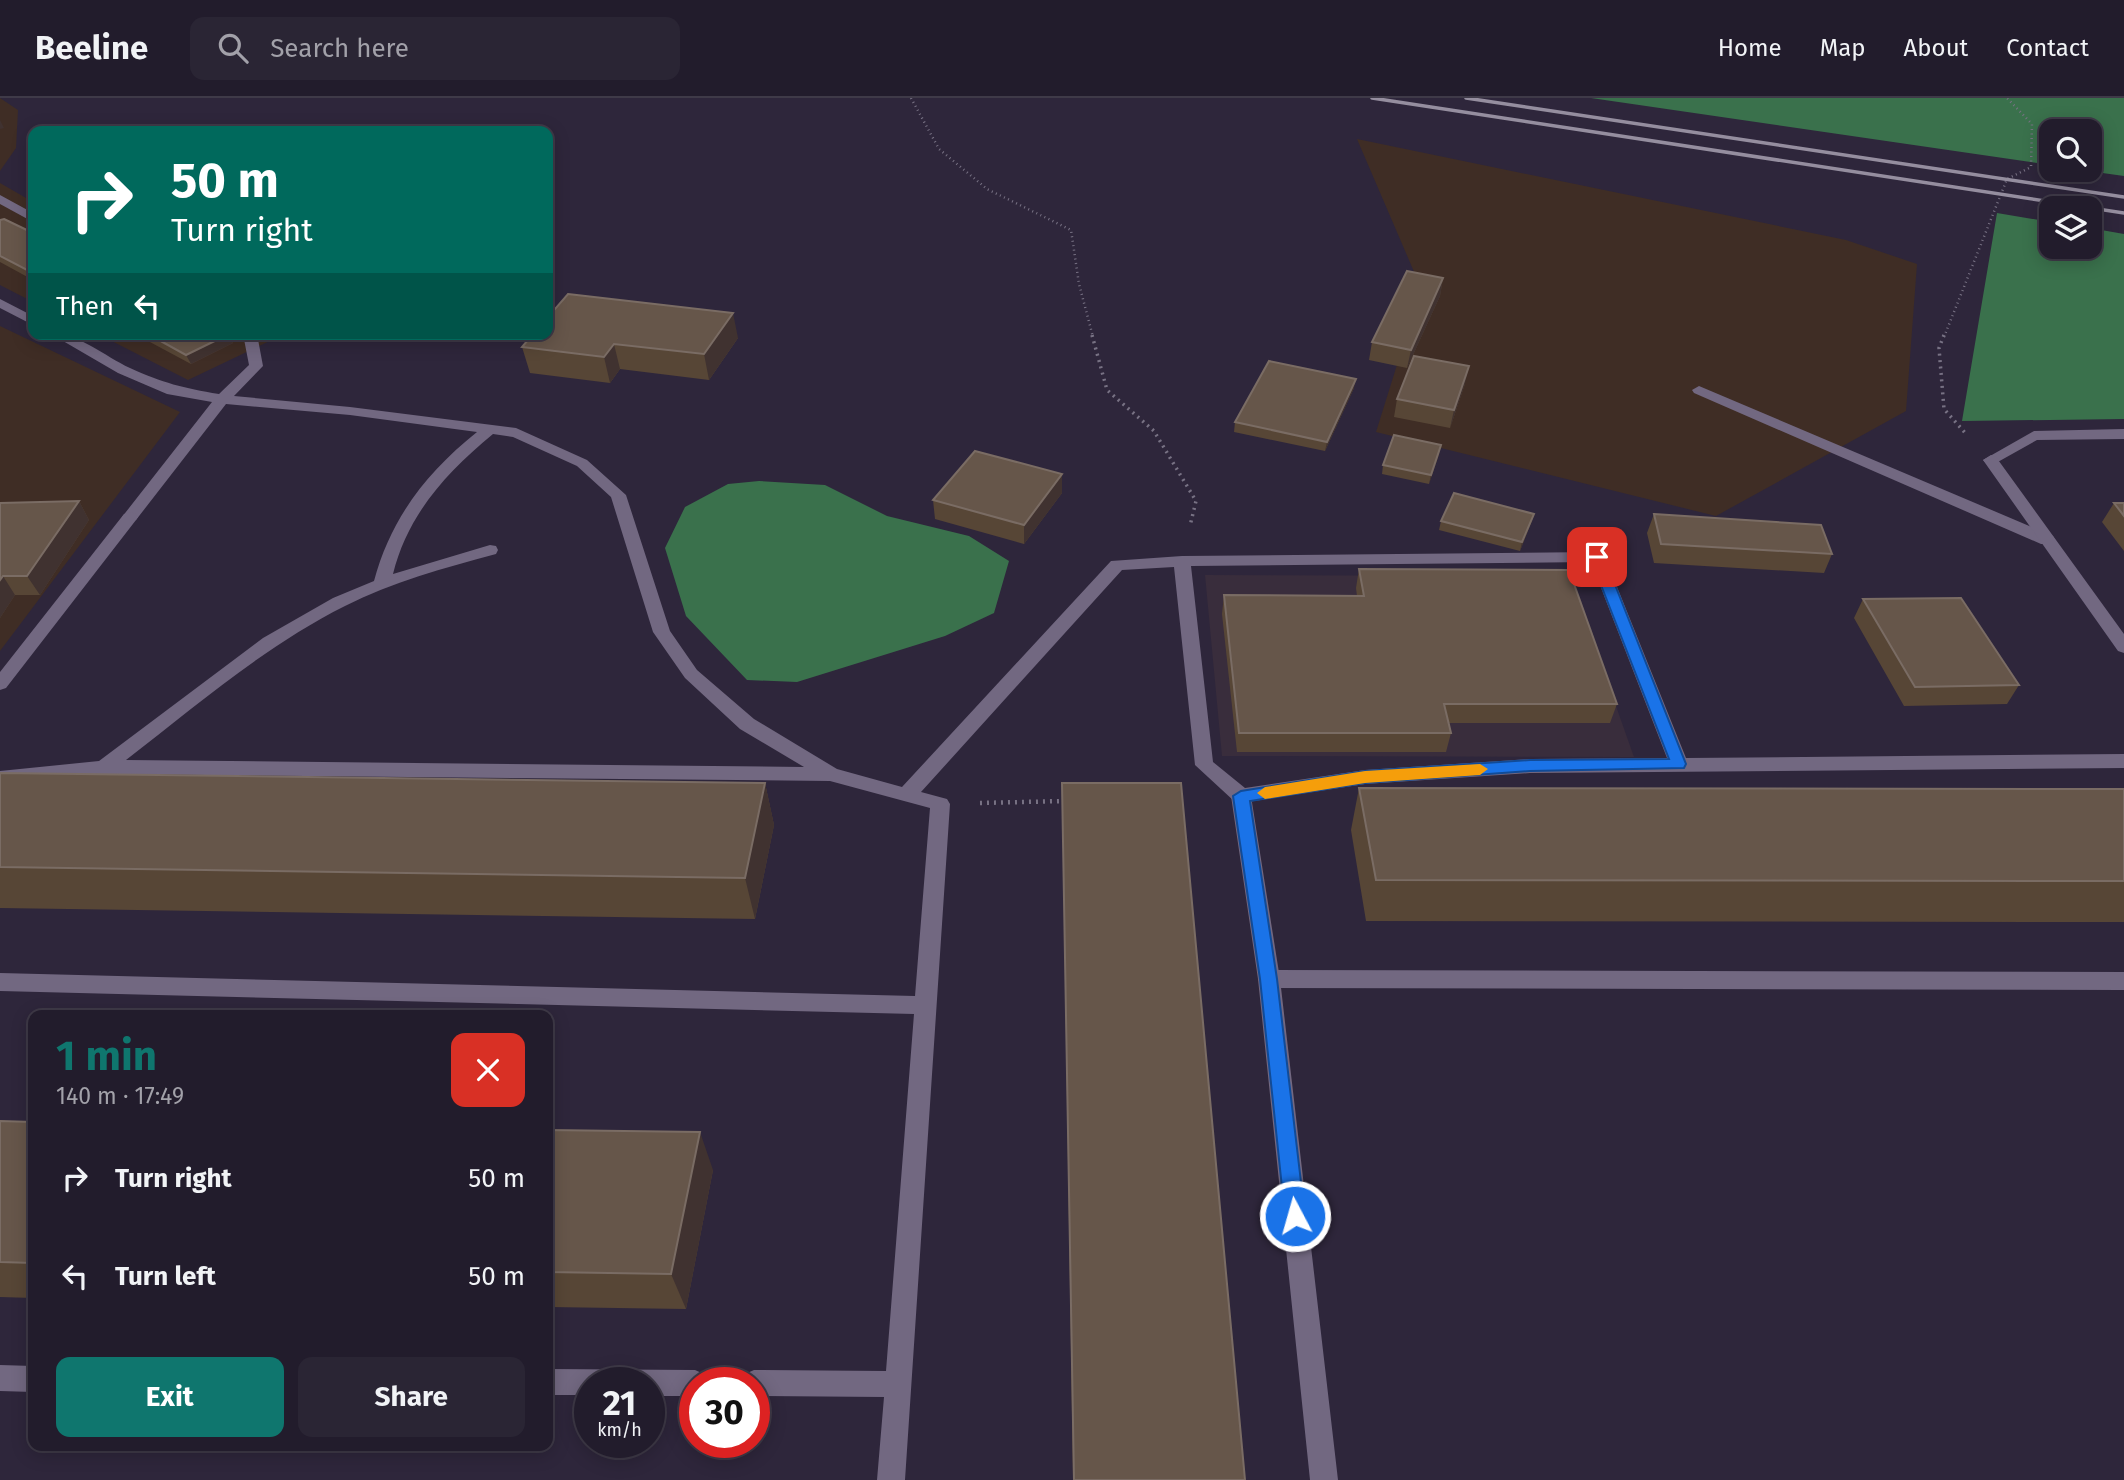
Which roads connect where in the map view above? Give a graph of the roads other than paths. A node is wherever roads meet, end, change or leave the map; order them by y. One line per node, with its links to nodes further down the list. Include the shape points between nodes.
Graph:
1 (0, 199): 2 (street)
2 (28, 215)
3 (0, 303): 4 (street)
4 (28, 318)
5 (69, 340): 8 (street, via 172,391)
6 (251, 340): 8 (lane, via 256,366)
7 (1699, 390): 11 (street)
8 (222, 399): 9 (street); 16 (street)
9 (489, 430): 14 (street, via 444,468 415,501 391,547); 20 (street, via 516,433 582,463 618,495 662,632 691,674 747,724)
10 (2124, 434): 11 (street, via 2034,436 1991,460)
11 (2047, 540): 15 (street)
12 (490, 550): 14 (lane, via 414,571)
13 (1182, 561): 18 (street, via 1597,557); 22 (street, via 1117,565); 23 (street, via 1203,765)
14 (381, 586): 19 (lane, via 340,601 269,642)
15 (2124, 647)
16 (0, 684)
17 (2124, 761): 18 (street)
18 (1679, 764): 23 (street, via 1530,766 1365,777)
19 (104, 767): 20 (street); 21 (street)
20 (831, 774): 22 (street)
21 (0, 778)
22 (906, 796): 27 (street, via 940,804)
23 (1241, 796): 24 (street)
24 (1269, 979): 25 (street); 35 (street)
25 (2124, 981)
26 (0, 982): 27 (street)
27 (925, 1005): 33 (street)
28 (0, 1378): 29 (street)
29 (28, 1379)
30 (553, 1382): 31 (street)
31 (574, 1382)
32 (770, 1383): 33 (street)
33 (896, 1384): 34 (street)
34 (891, 1480)
35 (1324, 1480)

